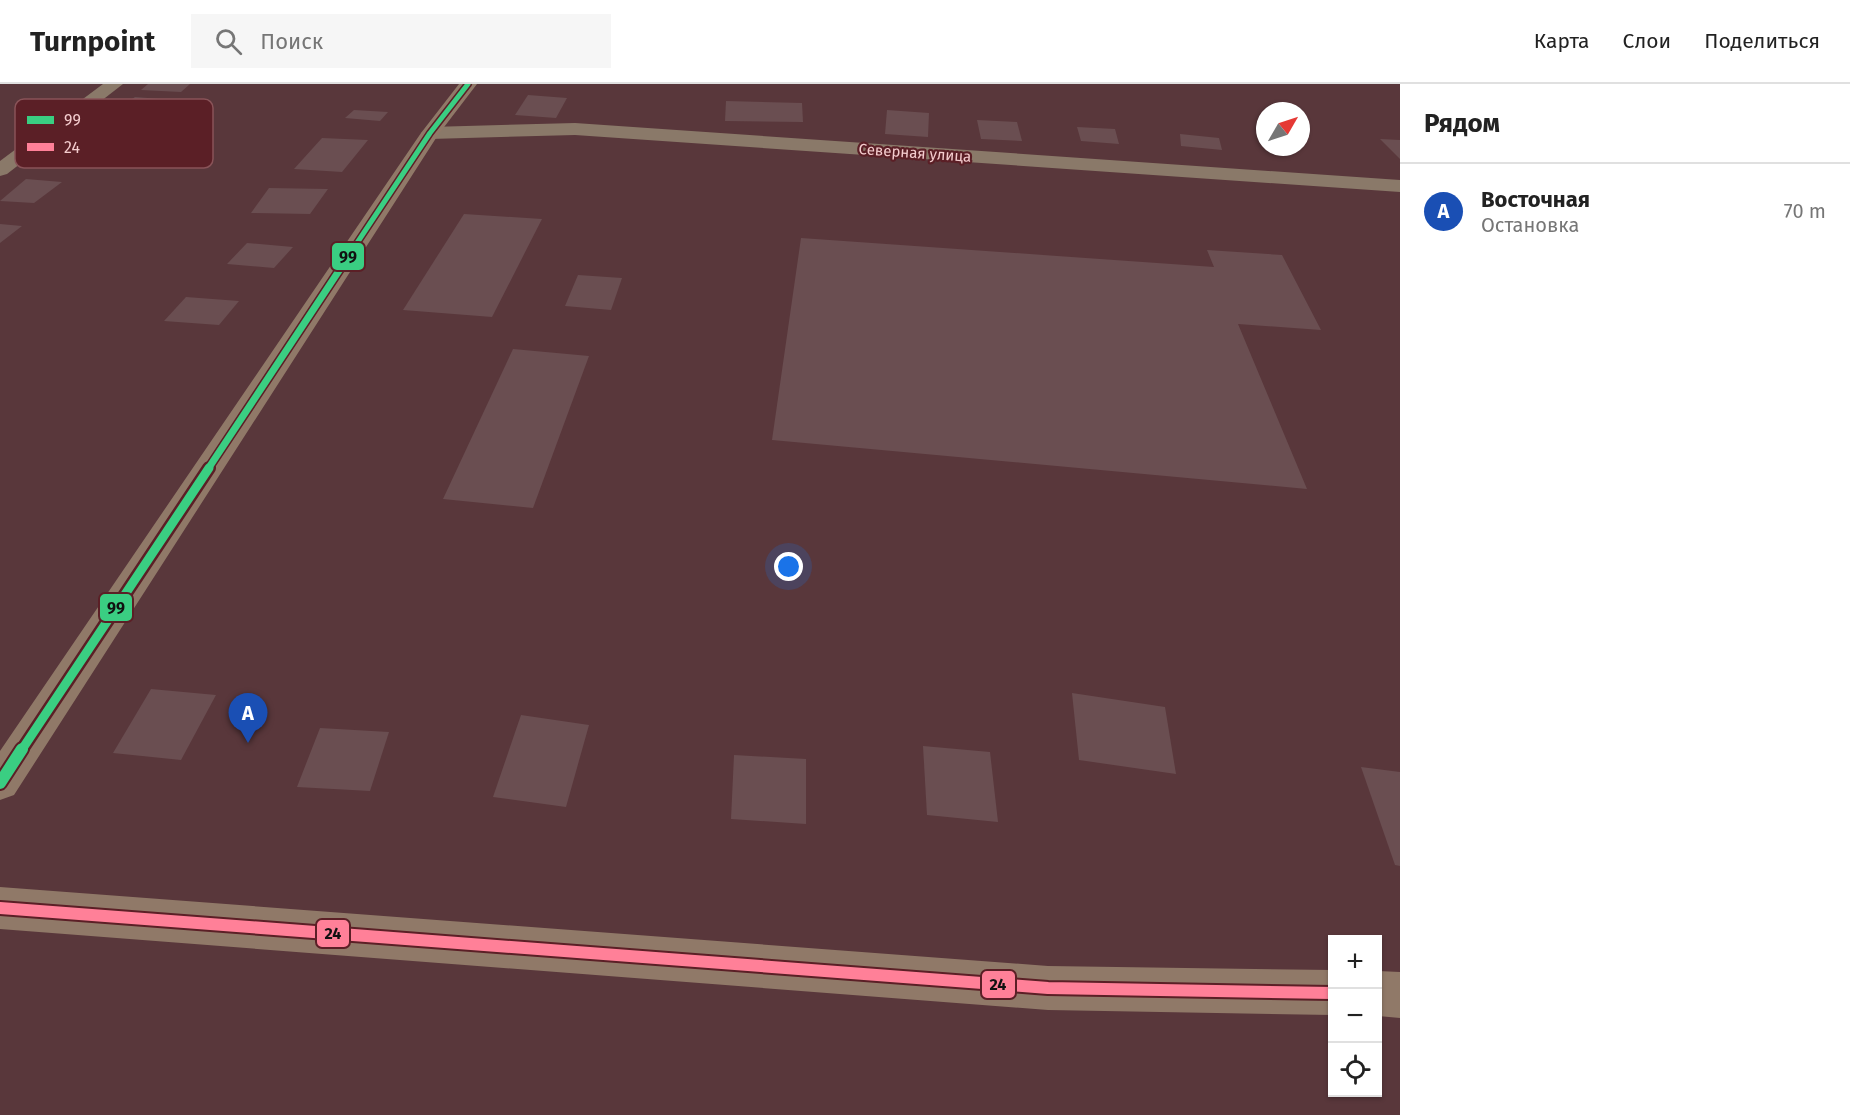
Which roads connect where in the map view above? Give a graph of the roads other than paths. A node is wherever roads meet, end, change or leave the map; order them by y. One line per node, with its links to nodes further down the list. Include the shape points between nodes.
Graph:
1 (114, 84): 3 (street)
2 (468, 84): 4 (street)
3 (94, 99)
4 (430, 133): 7 (street, Северная улица, via 575,129); 8 (street)
5 (15, 159): 6 (street)
6 (0, 170)
7 (1400, 186)
8 (0, 783)
9 (0, 908): 10 (street, via 1048,988)
10 (1328, 993)
11 (1382, 994): 12 (street)
12 (1400, 995)

